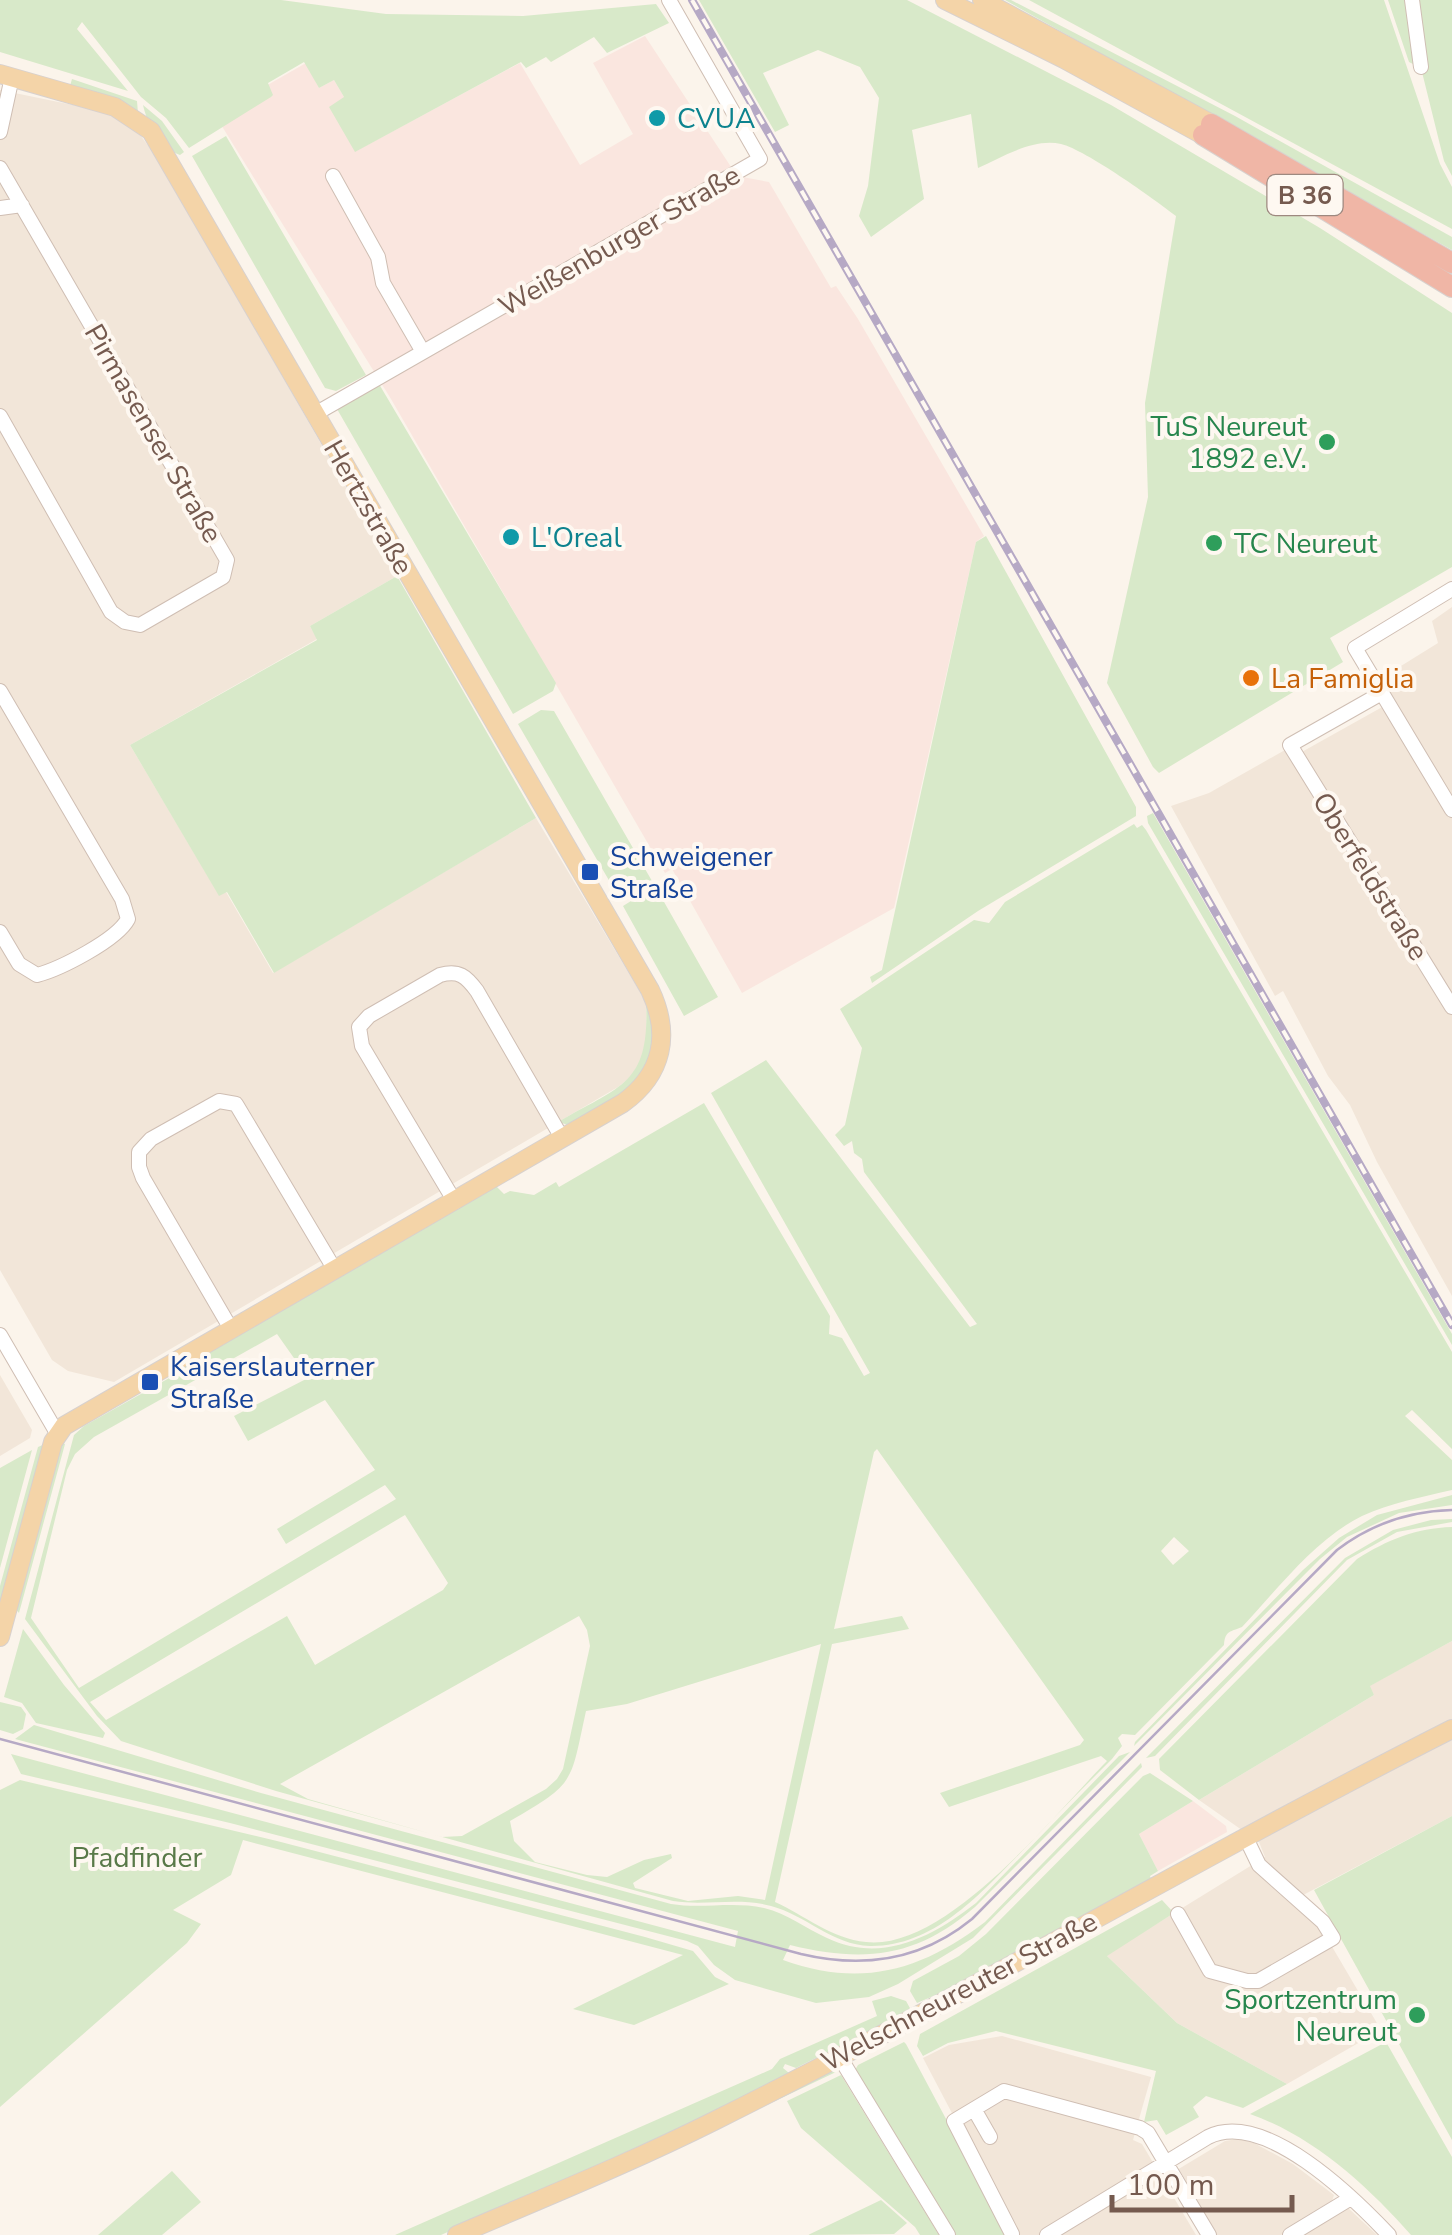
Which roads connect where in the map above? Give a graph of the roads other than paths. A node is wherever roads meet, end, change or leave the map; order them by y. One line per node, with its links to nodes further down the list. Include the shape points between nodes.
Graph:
1 (669, 0): 15 (street, Weißenburger Straße, via 760,159)
2 (946, 0): 7 (main road, B 36)
3 (982, 0): 7 (main road, B 36)
4 (1412, 0): 5 (street)
5 (1420, 67)
6 (6, 76): 8 (street); 16 (main road, Hertzstraße, via 115,107 151,131)
7 (1206, 129): 13 (highway, B 36); 14 (highway, B 36)
8 (0, 132)
9 (0, 168): 11 (street, Pirmasenser Straße)
10 (332, 176): 15 (street)
11 (22, 205): 12 (street); 17 (street, Pirmasenser Straße, via 227,560 223,577 136,625 111,612)
12 (0, 208)
13 (1452, 263)
14 (1452, 286)
15 (423, 352): 16 (street, Weißenburger Straße)
16 (316, 414): 25 (main road, Hertzstraße, via 659,1012 659,1060 644,1087)
17 (0, 416)
18 (1452, 590): 20 (street, via 1355,648)
19 (0, 690): 22 (street, via 128,919 114,935 37,975 19,964)
20 (1380, 694): 21 (street); 23 (street, Oberfeldstraße, via 1290,745)
21 (1452, 810)
22 (0, 932)
23 (1446, 985): 24 (street, Oberfeldstraße)
24 (1452, 1006)
25 (562, 1138): 26 (main road); 26 (street, via 466,976 440,975 369,1016 358,1027 362,1046)
26 (455, 1202): 27 (main road)
27 (335, 1270): 28 (main road); 28 (street, via 236,1104 220,1101 150,1139 138,1167)
28 (231, 1329): 30 (main road)
29 (0, 1334): 30 (street)
30 (57, 1433): 31 (main road)
31 (0, 1636)
32 (1452, 1729): 33 (main road, Welschneureuter Straße)
33 (1244, 1836): 34 (street, via 1259,1865 1333,1938 1247,1982 1210,1971); 35 (main road, Welschneureuter Straße)
34 (1178, 1914)
35 (840, 2056): 41 (main road, Welschneureuter Straße, via 710,2123); 42 (street)
36 (974, 2109): 37 (street); 38 (street, via 1004,2091 1140,2128); 40 (street, via 954,2121)
37 (990, 2137)
38 (1166, 2163): 39 (street, via 1216,2133 1242,2130 1297,2156); 43 (street); 44 (street)
39 (1352, 2198): 45 (street); 46 (street)
40 (1012, 2234)
41 (457, 2235)
42 (948, 2235)
43 (1047, 2235)
44 (1209, 2235)
45 (1290, 2235)
46 (1389, 2235)

